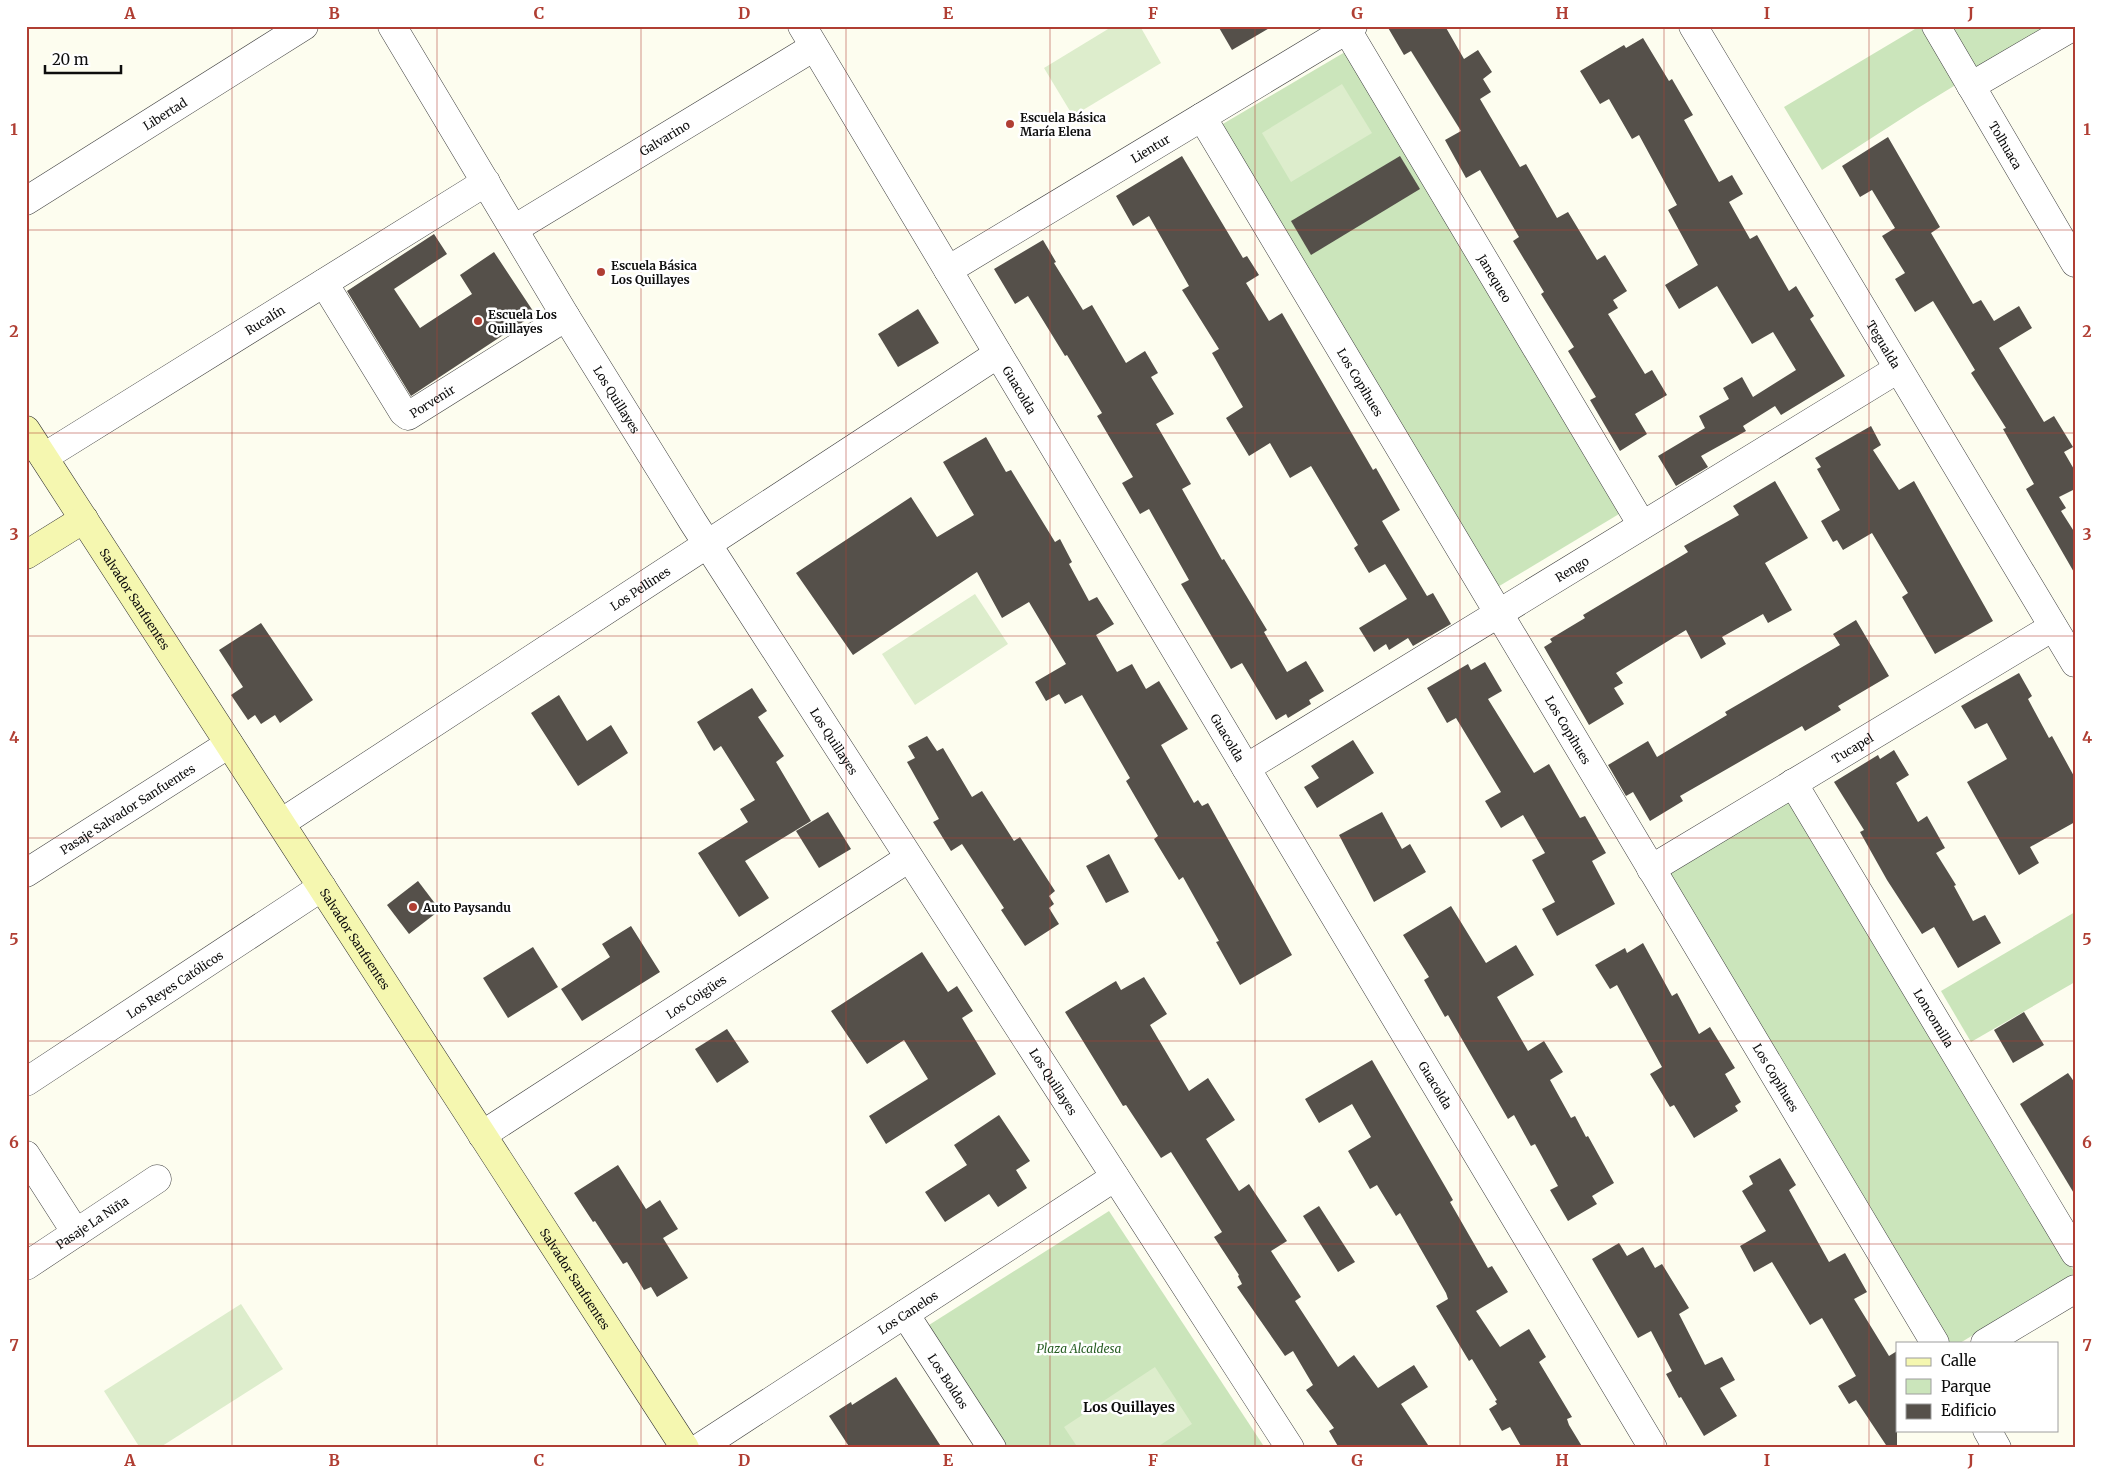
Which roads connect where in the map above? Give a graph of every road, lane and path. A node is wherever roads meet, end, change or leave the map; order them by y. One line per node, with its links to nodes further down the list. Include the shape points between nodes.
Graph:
1 (304, 26): 11 (street, Libertad)
2 (392, 26): 10 (street, Los Quillayes)
3 (1693, 26): 18 (street, Tegualda)
4 (1936, 26): 8 (street, Tolhuaca)
5 (1350, 28): 9 (street, Lientur); 22 (street, Janequeo)
6 (2072, 34): 8 (street)
7 (808, 36): 12 (street, Galvarino); 14 (street, Guacolda)
8 (1971, 86): 13 (street, Tolhuaca)
9 (1202, 118): 14 (street, Lientur); 25 (street, Los Copihues)
10 (486, 182): 12 (street, Los Quillayes); 15 (street, Rucalín)
11 (26, 201)
12 (514, 229): 16 (street, Los Quillayes)
13 (2075, 263)
14 (948, 270): 17 (street, Guacolda)
15 (324, 283): 16 (street, Porvenir, via 408,416); 20 (street, Rucalín)
16 (566, 317): 23 (street, Los Quillayes)
17 (998, 354): 23 (street, Los Pellines); 29 (street, Guacolda)
18 (1898, 369): 22 (street, Rengo); 26 (street, Tegualda)
19 (26, 430): 20 (street, Salvador Sanfuentes)
20 (44, 456): 21 (street, Salvador Sanfuentes)
21 (84, 519): 24 (street); 28 (street, Salvador Sanfuentes)
22 (1642, 525): 25 (street, Rengo)
23 (707, 544): 31 (street, Los Pellines); 32 (street, Los Quillayes)
24 (26, 555)
25 (1498, 613): 29 (street, Rengo); 33 (street, Los Copihues)
26 (2053, 627): 27 (street, Tegualda); 30 (street, Tucapel)
27 (2075, 663)
28 (229, 744): 31 (street, Salvador Sanfuentes); 34 (street, Pasaje Salvador Sanfuentes)
29 (1246, 768): 53 (street, Guacolda)
30 (1793, 783): 33 (street, Tucapel); 42 (street, Loncomilla)
31 (280, 822): 35 (street, Salvador Sanfuentes)
32 (909, 858): 37 (street, Los Coigües); 39 (street, Los Quillayes)
33 (1651, 869): 46 (street, Los Copihues)
34 (26, 874)
35 (322, 887): 36 (street, Los Reyes Católicos); 37 (street, Salvador Sanfuentes)
36 (26, 1082)
37 (482, 1135): 49 (street, Salvador Sanfuentes)
38 (26, 1155): 41 (street)
39 (1115, 1177): 45 (street, Los Canelos); 52 (street, Los Quillayes)
40 (157, 1179): 41 (street, Pasaje La Niña)
41 (76, 1233): 43 (street, Pasaje La Niña)
42 (2075, 1253)
43 (26, 1266)
44 (2075, 1289): 47 (street)
45 (905, 1314): 50 (street, Los Canelos); 51 (street, Los Boldos)
46 (1934, 1342)
47 (1987, 1342)
48 (1988, 1432): 54 (street)
49 (685, 1448)
50 (699, 1448)
51 (992, 1448)
52 (1290, 1448)
53 (1653, 1448)
54 (1997, 1448)

